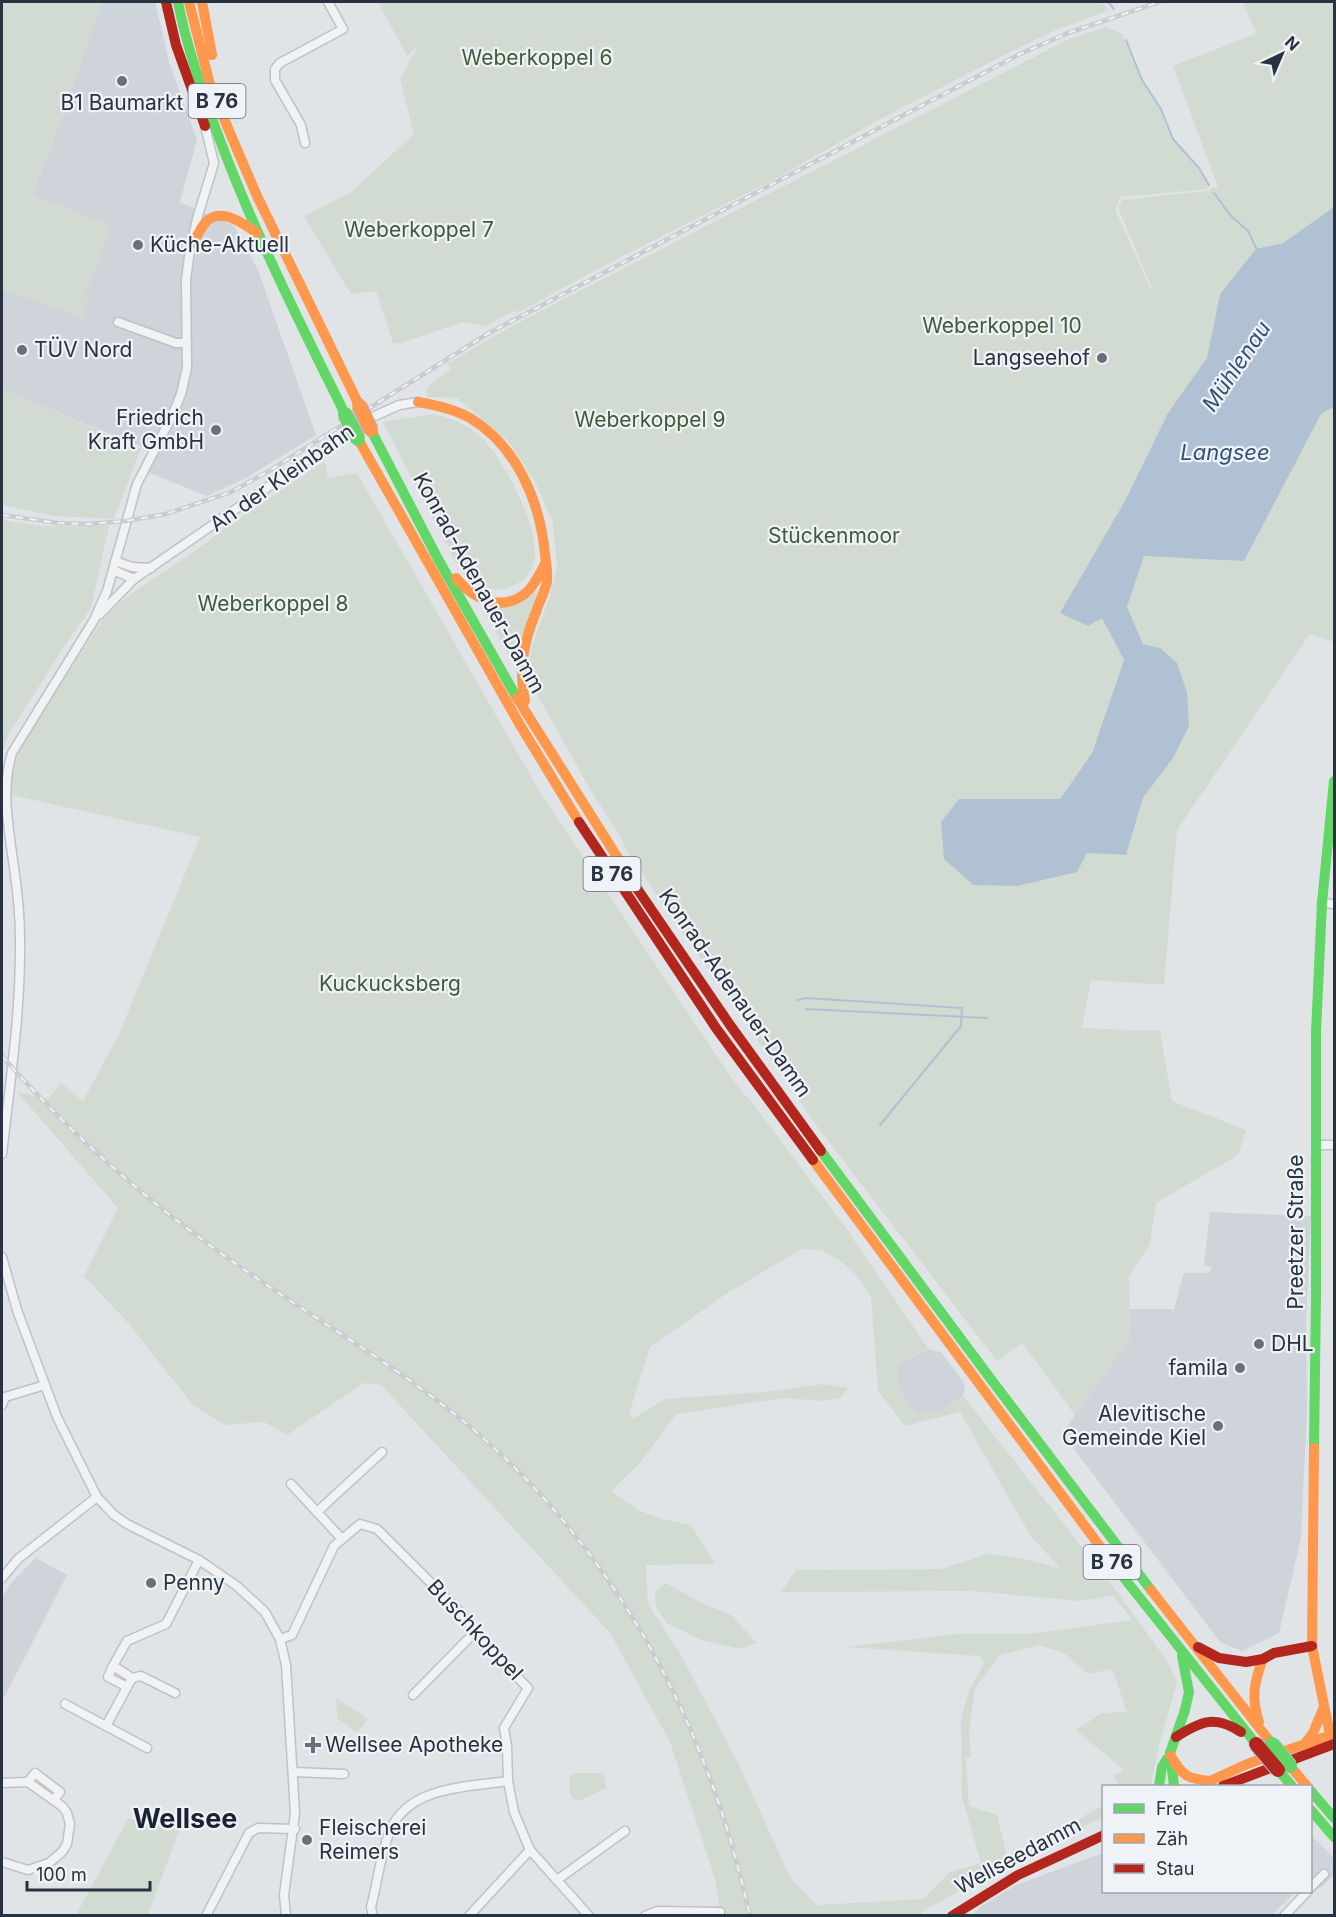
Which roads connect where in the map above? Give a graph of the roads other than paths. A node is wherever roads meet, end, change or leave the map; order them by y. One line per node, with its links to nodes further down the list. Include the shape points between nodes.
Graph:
1 (166, 2): 6 (main road, via 179,54)
2 (178, 2): 8 (main road, Konrad-Adenauer-Damm / B 76, via 194,66)
3 (189, 2): 9 (main road, Konrad-Adenauer-Damm / B 76, via 209,81)
4 (202, 2): 9 (main road, B 76, via 220,84 252,169)
5 (328, 2): 7 (street, via 343,29 275,69 275,80 301,125)
6 (205, 126): 8 (main road, B 76); 11 (street, via 214,163)
7 (305, 143)
8 (232, 175): 10 (main road, Konrad-Adenauer-Damm / B 76)
9 (257, 196): 15 (main road, Konrad-Adenauer-Damm / B 76, bridge)
10 (259, 234): 11 (main road, via 239,220 220,216 207,221); 39 (main road, Konrad-Adenauer-Damm / B 76, bridge, via 358,439 520,725 668,958 753,1080 1088,1531)
11 (192, 244): 13 (street, via 186,280)
12 (118, 322): 13 (street)
13 (187, 344): 17 (street, via 181,394 137,484)
14 (418, 402): 16 (main road, B 76, via 465,414 507,451 537,508 545,537); 18 (street, An der Kleinbahn, via 399,405 364,421)
15 (438, 558): 16 (main road, B 76, via 467,592 481,601 497,603 525,593); 21 (main road, Konrad-Adenauer-Damm / B 76)
16 (546, 562): 21 (main road, B 76, via 546,584 532,619 520,669)
17 (114, 566): 18 (street); 19 (street); 20 (street)
18 (151, 568): 19 (street, An der Kleinbahn)
19 (134, 579): 20 (street, An der Kleinbahn)
20 (94, 620): 26 (street, via 12,753 7,769 7,820 20,936 20,988)
21 (532, 722): 39 (main road, Konrad-Adenauer-Damm / B 76, via 633,884 728,1022)
22 (1335, 782): 23 (main road, Preetzer Straße)
23 (1328, 904): 24 (main road, Preetzer Straße, via 1316,1032)
24 (1317, 1145): 25 (street); 40 (main road, Preetzer Straße)
25 (1335, 1145)
26 (2, 1154)
27 (2, 1257): 28 (street)
28 (45, 1385): 29 (street); 32 (street, via 61,1427)
29 (3, 1398)
30 (382, 1452): 33 (street)
31 (291, 1484): 33 (street)
32 (97, 1497): 35 (street, via 128,1524); 36 (street, via 19,1558)
33 (317, 1512): 34 (street)
34 (342, 1539): 37 (street, Buschkoppel, via 360,1524 377,1529 465,1618); 38 (street, Buschkoppel, via 334,1546 292,1635)
35 (199, 1560): 38 (street, via 252,1598); 42 (street, via 166,1624 127,1641)
36 (2, 1578)
37 (474, 1633): 46 (street); 59 (street, Buschkoppel, via 528,1688 504,1728)
38 (280, 1639): 57 (street, via 286,1665)
39 (1185, 1645): 41 (main road, via 1226,1660); 50 (main road, via 1189,1692); 51 (main road, Konrad-Adenauer-Damm / B 76)
40 (1312, 1646): 41 (main road); 48 (main road, Preetzer Straße)
41 (1263, 1659): 51 (main road, via 1252,1692)
42 (113, 1666): 43 (street); 44 (street, via 108,1677)
43 (132, 1678): 44 (street); 45 (street, via 141,1676)
44 (127, 1687): 49 (street)
45 (175, 1693)
46 (413, 1695)
47 (65, 1704): 49 (street)
48 (1323, 1709): 52 (main road, Preetzer Straße); 53 (main road)
49 (106, 1726): 54 (street)
50 (1176, 1737): 51 (main road, via 1194,1725 1212,1720); 55 (main road)
51 (1264, 1742): 56 (main road, B 76, bridge)
52 (1333, 1742): 53 (main road); 63 (main road)
53 (1306, 1743): 63 (main road, via 1247,1764)
54 (147, 1749)
55 (1170, 1754): 61 (main road, via 1162,1767); 62 (main road); 63 (main road, via 1191,1779)
56 (1284, 1768): 64 (main road, B 76); 65 (main road, B 76)
57 (292, 1772): 58 (street); 69 (street)
58 (344, 1774)
59 (508, 1781): 73 (street, Buschkoppel, via 514,1812); 83 (street, via 433,1793 401,1813 390,1830 371,1907)
60 (2, 1783): 74 (street, via 28,1782 54,1800 67,1813 70,1824 70,1835 62,1852 49,1863 28,1870)
61 (1159, 1785)
62 (1174, 1785)
63 (1211, 1785)
64 (1292, 1785)
65 (1306, 1785)
66 (1312, 1791): 68 (main road)
67 (1312, 1810): 72 (main road)
68 (1335, 1818)
69 (295, 1829): 81 (street, via 258,1828 249,1833); 82 (street, via 286,1882)
70 (625, 1831): 76 (street)
71 (1102, 1836): 80 (main road, Wellseedamm, via 1018,1875)
72 (1335, 1837)
73 (530, 1850): 76 (street, Buschkoppel); 84 (street)
74 (2, 1862)
75 (1324, 1874): 77 (street)
76 (557, 1880): 85 (street, Buschkoppel)
77 (1312, 1887)
78 (1306, 1893): 87 (street)
79 (720, 1912): 86 (street, via 657,1911)
80 (953, 1915)
81 (206, 1916)
82 (286, 1916)
83 (373, 1916)
84 (469, 1916)
85 (589, 1916)
86 (645, 1916)
87 (1284, 1916)

